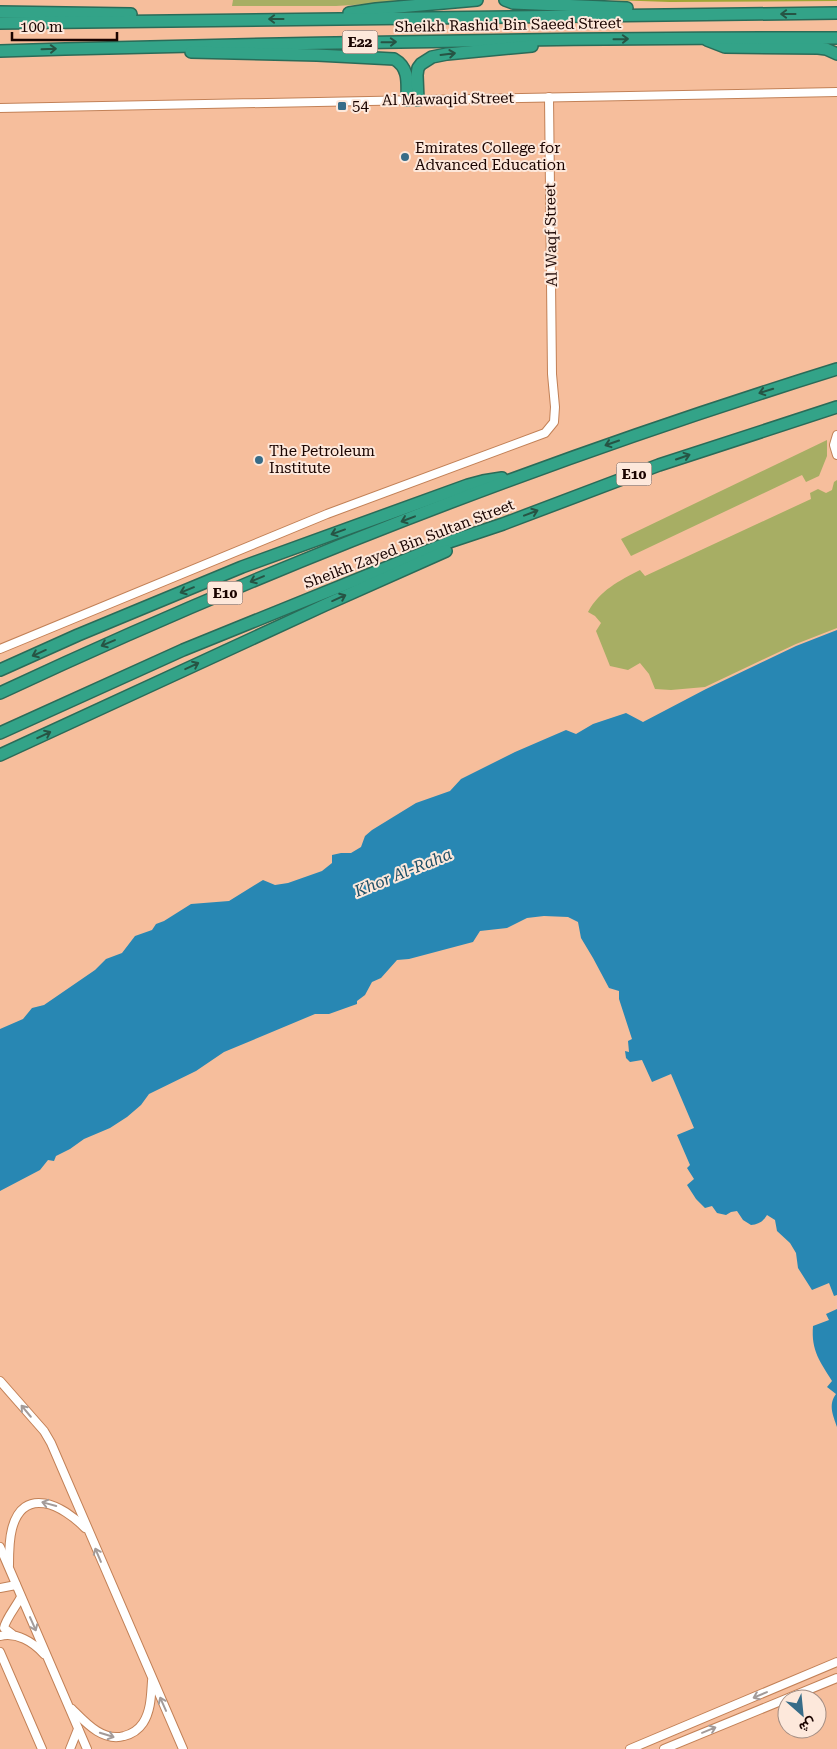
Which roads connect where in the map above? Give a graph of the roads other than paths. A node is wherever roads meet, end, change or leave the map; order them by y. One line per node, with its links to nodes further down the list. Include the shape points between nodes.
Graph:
1 (477, 0): 6 (highway)
2 (505, 0): 5 (highway)
3 (0, 12): 7 (highway, via 133,14)
4 (837, 13): 5 (highway, Sheikh Rashid Bin Saeed Street / E22, one-way to 5)
5 (726, 14): 6 (highway, Sheikh Rashid Bin Saeed Street / E22)
6 (305, 19): 7 (highway, Sheikh Rashid Bin Saeed Street / E22, one-way to 7)
7 (177, 20): 8 (highway, Sheikh Rashid Bin Saeed Street / E22)
8 (0, 23)
9 (704, 38): 10 (highway, Sheikh Rashid Bin Saeed Street / E22); 11 (highway, Sheikh Rashid Bin Saeed Street / E22, one-way to 9); 14 (highway, via 725,47 818,48)
10 (837, 38)
11 (572, 39): 12 (highway, Sheikh Rashid Bin Saeed Street / E22, one-way to 11); 17 (highway, one-way to 11, via 418,68 432,57)
12 (148, 46): 13 (highway, Sheikh Rashid Bin Saeed Street / E22, one-way to 12); 17 (highway, via 190,52 394,59 404,67)
13 (0, 51)
14 (837, 54)
15 (837, 92): 16 (street, Al Mawaqid Street)
16 (549, 97): 17 (street, Al Mawaqid Street); 25 (street, Al Waqf Street, via 554,407 539,437 327,514)
17 (412, 100): 18 (street, Al Mawaqid Street)
18 (0, 108)
19 (837, 369): 23 (highway, Sheikh Zayed Bin Sultan Street / E10, one-way to 23, via 742,398)
20 (837, 407): 24 (highway, Sheikh Zayed Bin Sultan Street / E10, one-way to 20, via 659,465)
21 (837, 435): 22 (street, via 834,445)
22 (837, 455)
23 (514, 478): 26 (highway, one-way to 26, via 468,485 242,567); 27 (highway, Sheikh Zayed Bin Sultan Street / E10, one-way to 27, via 297,562)
24 (502, 524): 28 (highway, Sheikh Zayed Bin Sultan Street / E10, via 452,540 182,650); 29 (highway, one-way to 24)
25 (0, 650)
26 (0, 670)
27 (0, 693)
28 (0, 733)
29 (0, 755)
30 (0, 1380): 31 (street, one-way to 30, via 51,1443)
31 (88, 1531): 33 (street, one-way to 33, via 72,1515 51,1503 32,1504 16,1517); 45 (street, one-way to 31)
32 (0, 1547): 33 (street)
33 (9, 1567): 34 (street)
34 (16, 1585): 35 (street); 36 (street)
35 (0, 1588)
36 (21, 1597): 37 (street); 42 (street, one-way to 42)
37 (11, 1615): 38 (street); 39 (street, via 4,1628)
38 (0, 1622)
39 (12, 1634): 40 (street); 42 (street, via 31,1643)
40 (0, 1636)
41 (0, 1652): 48 (street)
42 (48, 1657): 46 (street)
43 (837, 1662): 52 (street, one-way to 52)
44 (837, 1678): 53 (street, one-way to 44)
45 (152, 1680): 46 (street, one-way to 45, via 100,1733 119,1737 129,1735 143,1723 147,1714); 51 (street, one-way to 45)
46 (69, 1706): 47 (street)
47 (78, 1729): 49 (street); 50 (street)
48 (42, 1749)
49 (70, 1749)
50 (87, 1749)
51 (183, 1749)
52 (630, 1749)
53 (664, 1749)

